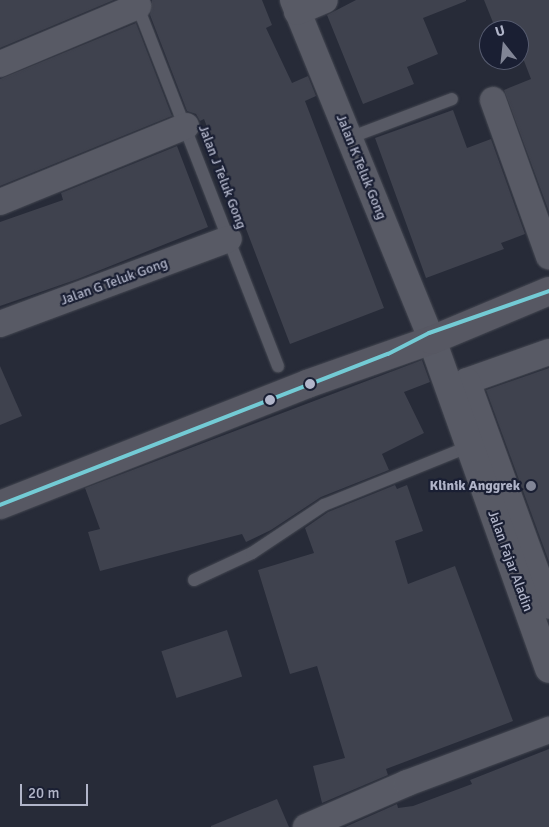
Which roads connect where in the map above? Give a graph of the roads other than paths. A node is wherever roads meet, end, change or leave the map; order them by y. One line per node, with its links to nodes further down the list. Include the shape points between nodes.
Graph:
1 (325, 0): 3 (street)
2 (137, 3): 4 (street); 7 (lane, Jalan J Teluk Gong)
3 (295, 6): 8 (street, Jalan K Teluk Gong)
4 (0, 64)
5 (452, 99): 8 (lane)
6 (493, 100): 11 (street)
7 (186, 126): 9 (street); 10 (lane, Jalan J Teluk Gong)
8 (349, 138): 14 (street, Jalan K Teluk Gong)
9 (0, 202)
10 (229, 239): 13 (street, Jalan G Teluk Gong); 16 (lane, Jalan J Teluk Gong)
11 (549, 256)
12 (549, 291): 14 (main road)
13 (0, 324)
14 (431, 337): 17 (street, Jalan Fajar Aladin); 18 (main road)
15 (549, 352): 20 (street, via 467,381)
16 (278, 366)
17 (470, 446): 19 (lane, via 324,505 252,553); 21 (street, Jalan Fajar Aladin)
18 (0, 505)
19 (194, 580)
20 (549, 606)
21 (543, 633): 22 (street, Jalan Fajar Aladin)
22 (549, 669)
23 (549, 730): 24 (street, via 407,783)
24 (306, 827)

